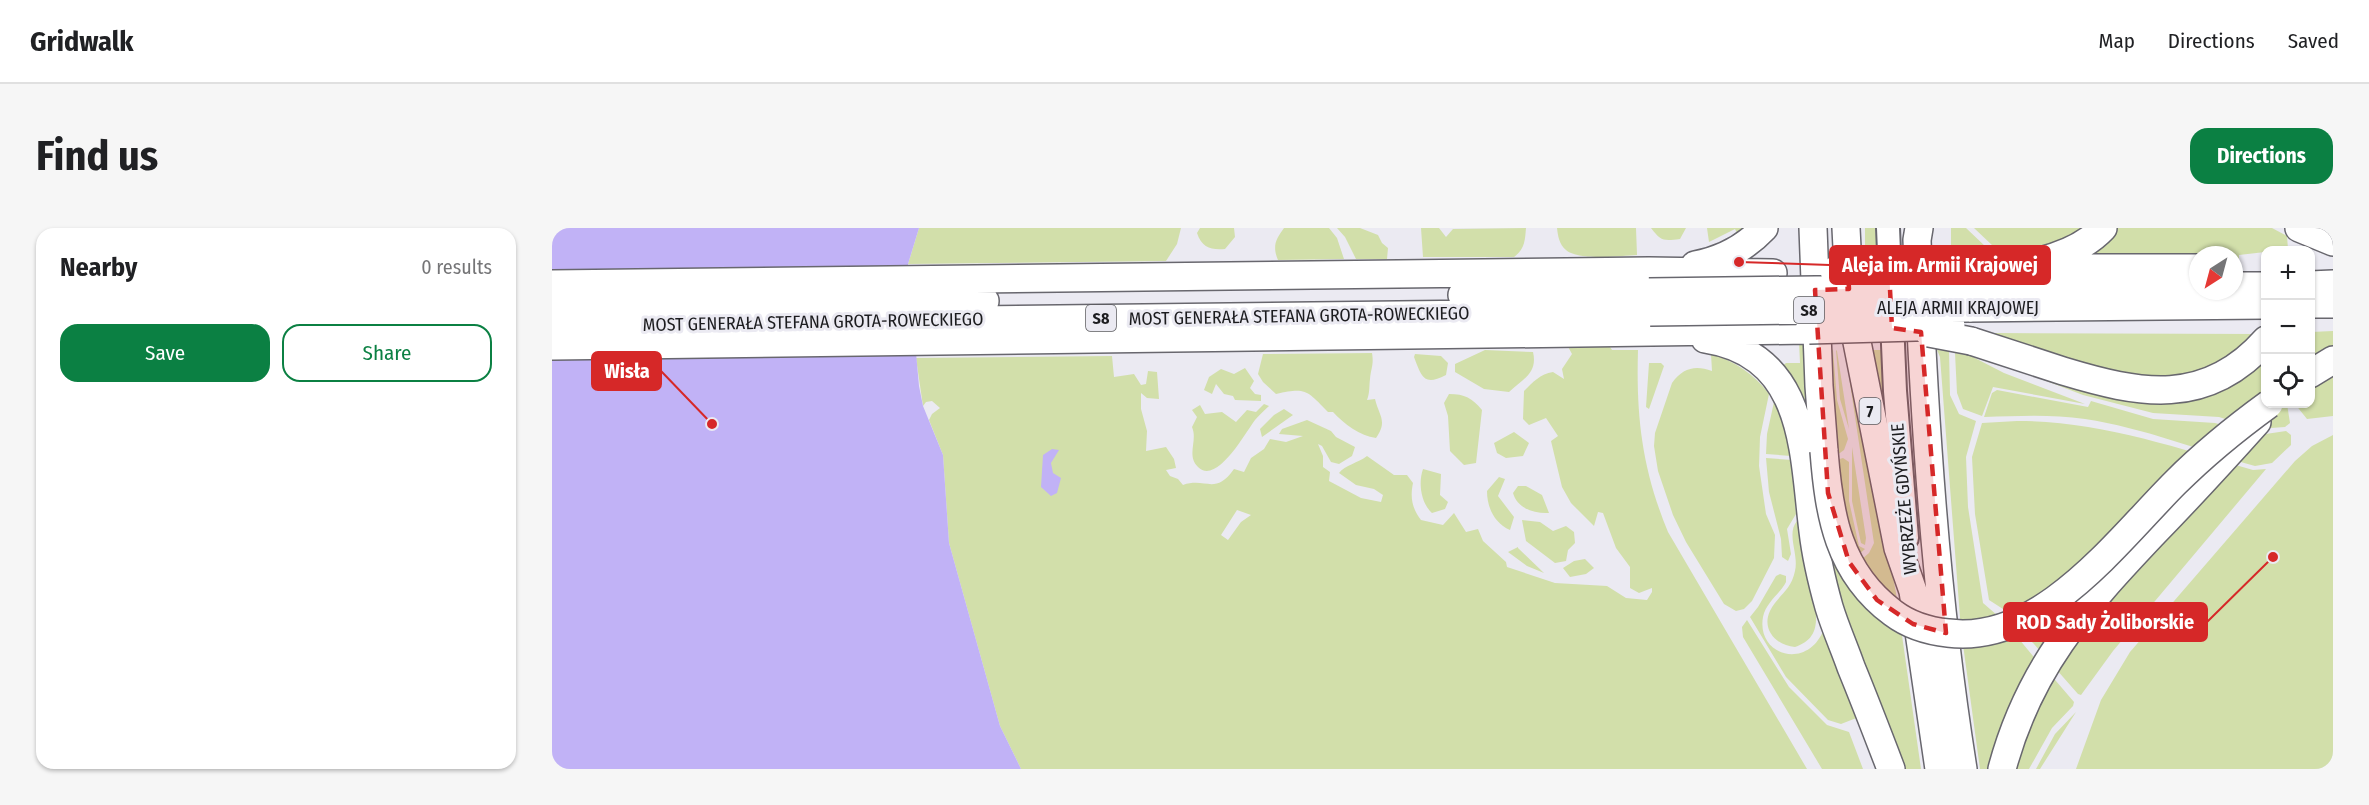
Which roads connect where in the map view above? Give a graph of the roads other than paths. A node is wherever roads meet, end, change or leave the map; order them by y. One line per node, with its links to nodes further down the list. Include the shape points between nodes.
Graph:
1 (1764, 228): 18 (highway, via 1746,244)
2 (1813, 228): 29 (highway, bridge, via 1819,386 1828,493 1836,532 1866,588 1889,610 1913,624 1965,634 2004,627 2054,601 2177,481)
3 (1846, 228): 31 (highway, 7, via 1850,307 1895,537)
4 (1888, 228): 31 (main road, WYBRZEŻE GDYŃSKIE, via 1895,391)
5 (2103, 228): 22 (highway, via 2080,247 2038,261)
6 (2298, 228): 8 (highway); 9 (highway)
7 (1918, 232): 34 (highway, WYBRZEŻE GDYŃSKIE, via 1930,485)
8 (2333, 242)
9 (2299, 246)
10 (2315, 267): 11 (highway)
11 (2333, 267)
12 (2189, 269): 22 (highway)
13 (552, 284): 18 (highway)
14 (2333, 284): 15 (highway)
15 (2315, 285)
16 (2189, 288): 22 (highway, ALEJA ARMII KRAJOWEJ / S8)
17 (2255, 296): 22 (highway); 22 (highway, via 2250,356 2220,376 2166,391 2115,386)
18 (1650, 302): 21 (highway, MOST GENERAŁA STEFANA GROTA-ROWECKIEGO / S8, via 1403,297); 22 (highway, ALEJA ARMII KRAJOWEJ / S8, bridge); 22 (highway, bridge, via 1892,328); 22 (highway, bridge, via 1741,273); 25 (highway, MOST GENERAŁA STEFANA GROTA-ROWECKIEGO / S8); 26 (highway); 32 (highway, via 1712,340 1758,362 1782,388 1794,411 1802,436 1816,553 1830,609)
19 (2315, 304): 20 (highway)
20 (2333, 304)
21 (552, 306)
22 (1969, 306)
23 (2333, 321): 24 (highway)
24 (2315, 322)
25 (552, 325)
26 (552, 346)
27 (2333, 360): 28 (highway)
28 (2315, 371)
29 (2264, 408)
30 (2269, 408): 35 (highway, via 2090,602 2063,637 2039,675 2011,733)
31 (1913, 591): 33 (highway, WYBRZEŻE GDYŃSKIE / 7)
32 (1892, 769)
33 (1938, 769)
34 (1963, 769)
35 (2002, 769)

